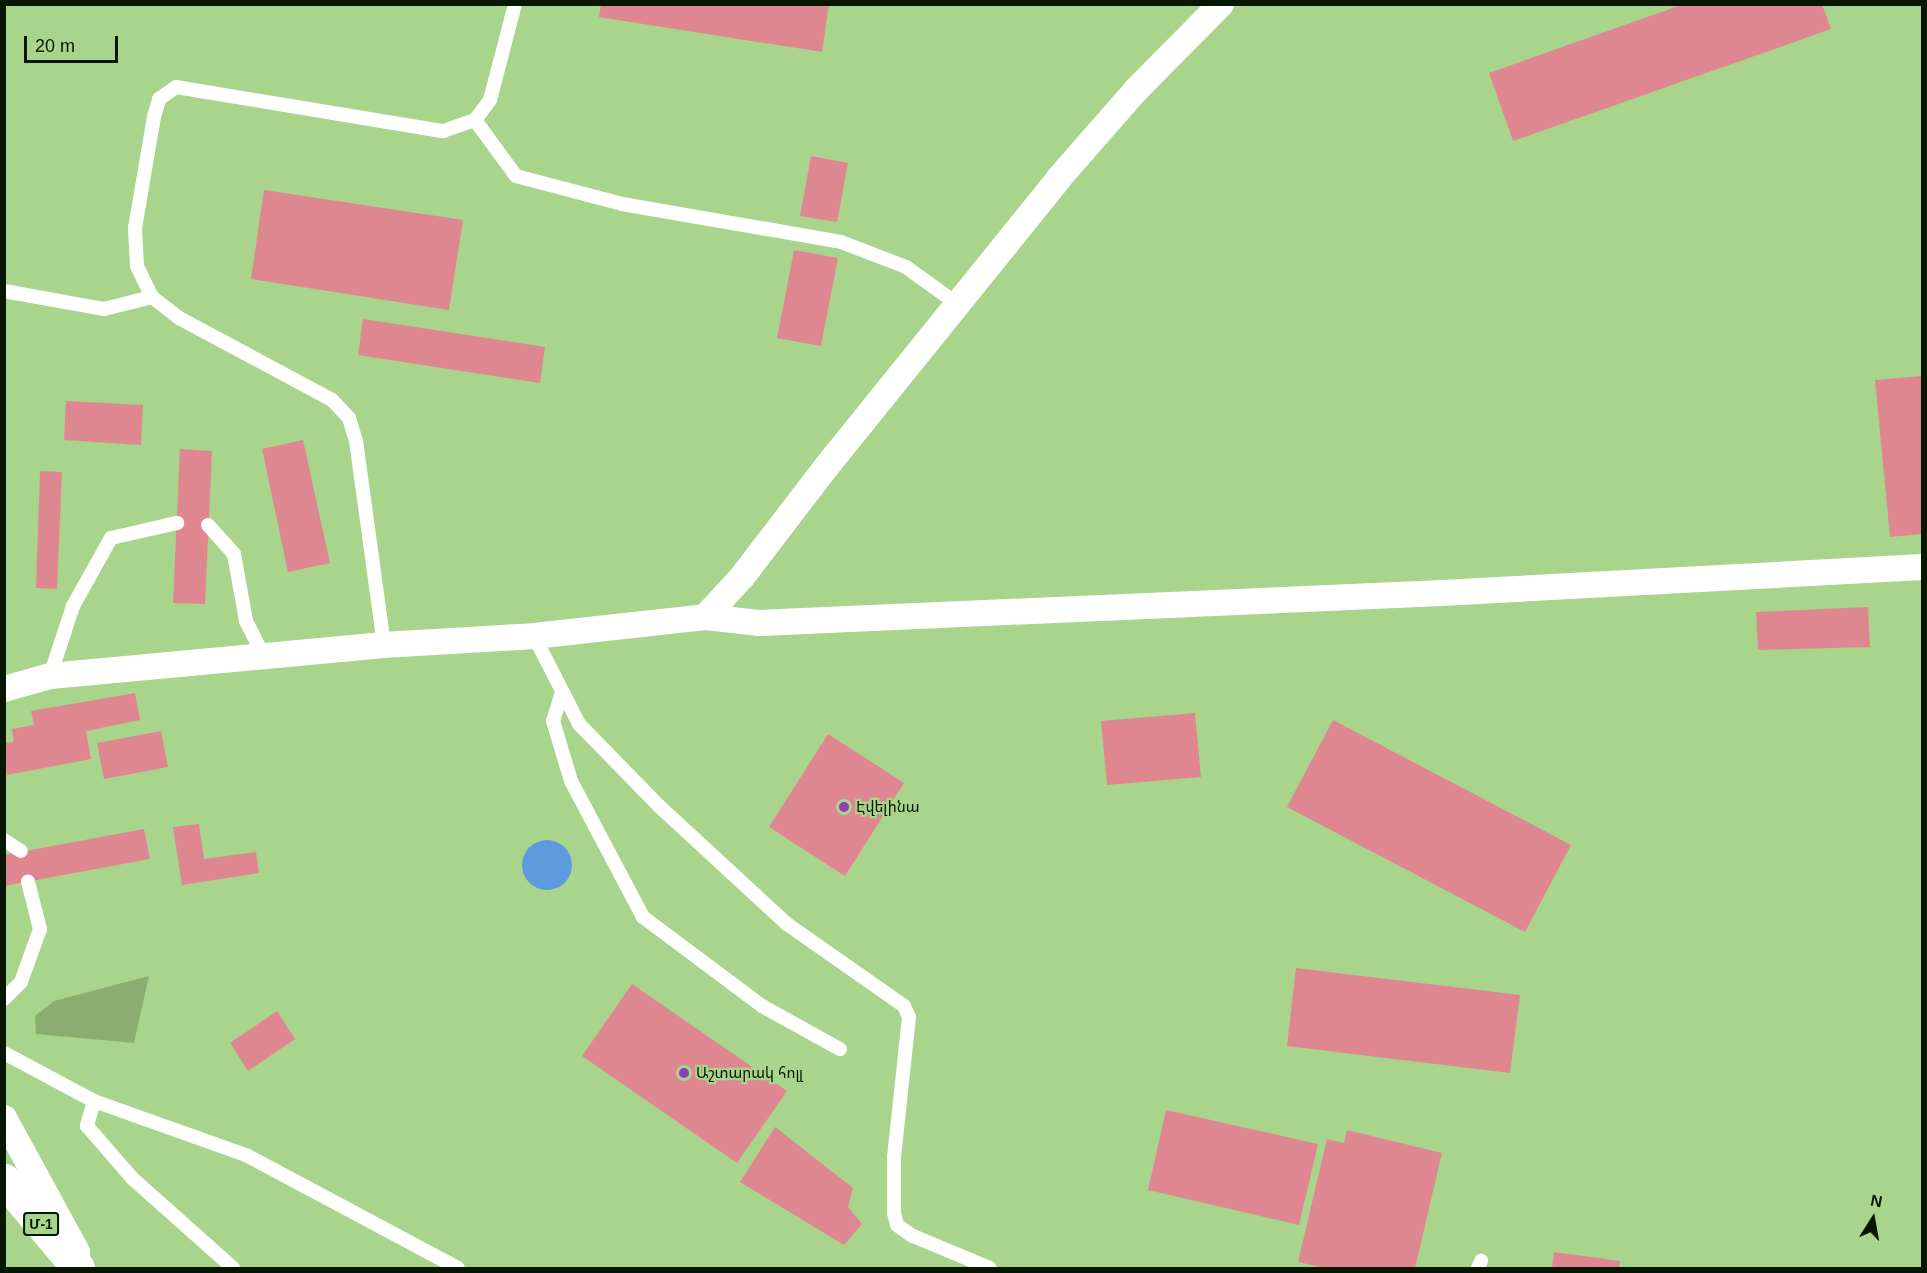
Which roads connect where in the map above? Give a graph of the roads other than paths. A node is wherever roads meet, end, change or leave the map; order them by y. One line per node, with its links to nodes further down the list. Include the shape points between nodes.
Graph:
1 (515, 4): 3 (lane, via 490,100)
2 (1221, 4): 6 (street, via 1066,169)
3 (475, 120): 5 (lane, via 442,131 176,87 159,99 135,228 137,266); 6 (lane, via 516,176 622,204 841,242 906,267)
4 (4, 291): 5 (lane, via 104,309)
5 (152, 297): 12 (lane, via 179,318 332,400 349,418 356,441)
6 (956, 303): 10 (street, via 742,577)
7 (177, 523): 14 (lane, via 111,538 73,606)
8 (208, 525): 13 (lane, via 234,554 246,621)
9 (1923, 567): 10 (street, via 770,622)
10 (705, 617): 11 (street)
11 (534, 636): 12 (street); 16 (lane)
12 (384, 645): 13 (street)
13 (263, 655): 14 (street)
14 (50, 676): 15 (street)
15 (4, 689)
16 (562, 692): 21 (lane, via 552,721 572,781 643,917 762,1006); 30 (lane, via 579,724 787,924 904,1006 909,1017 894,1157 896,1219 913,1236)
17 (4, 840): 18 (lane)
18 (21, 851)
19 (28, 882): 20 (lane, via 40,929 21,982)
20 (4, 999)
21 (840, 1049)
22 (4, 1053): 23 (lane)
23 (94, 1101): 28 (lane, via 87,1126 132,1178); 29 (lane, via 246,1155)
24 (4, 1118): 27 (street)
25 (4, 1180): 26 (highway, Մ-1)
26 (78, 1269)
27 (86, 1269)
28 (233, 1269)
29 (458, 1269)
30 (990, 1269)

